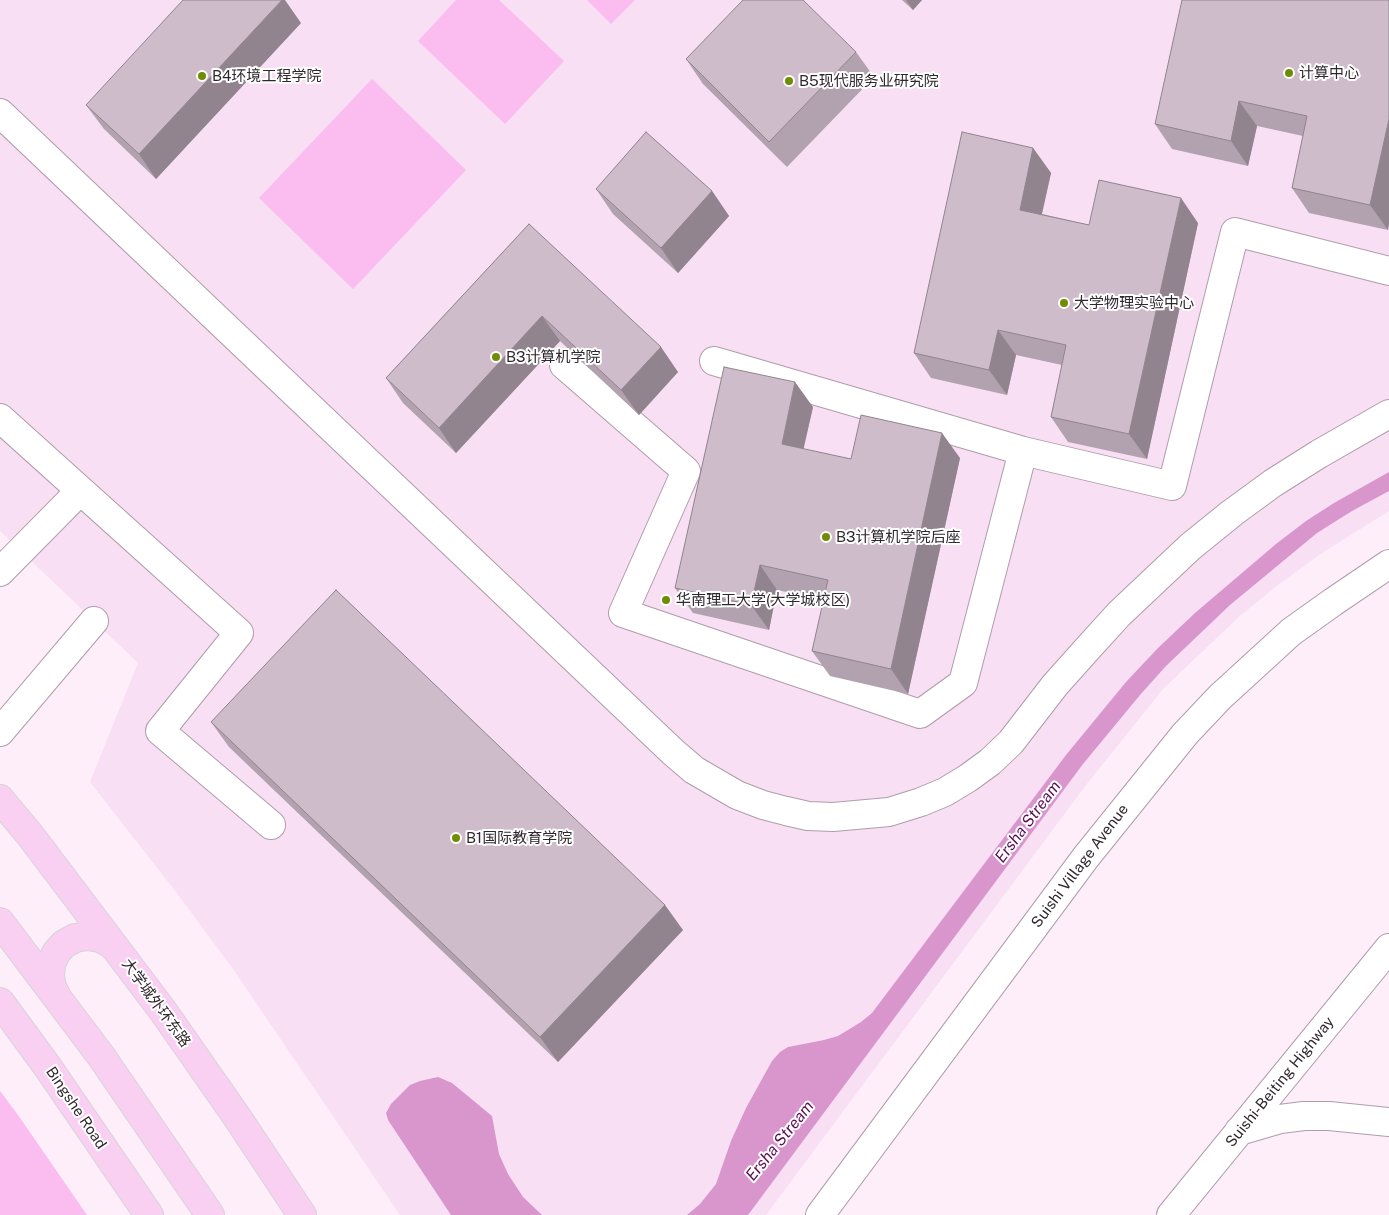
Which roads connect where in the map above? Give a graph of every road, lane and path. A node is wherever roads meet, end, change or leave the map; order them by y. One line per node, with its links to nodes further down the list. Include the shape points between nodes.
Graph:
1 (0, 113): 5 (street, via 673,752 694,770 730,791 762,805 808,816 888,812 945,792 968,778 1011,742 1118,614 1190,547 1273,483)
2 (1389, 271): 7 (street, via 1235,232 1172,486)
3 (714, 361): 7 (street)
4 (564, 365): 7 (street, via 686,471 623,613 920,714 963,683)
5 (1389, 414)
6 (0, 418): 8 (street)
7 (1023, 451)
8 (80, 491): 10 (street); 14 (street, via 239,633 160,731)
9 (1389, 564): 25 (street, Suishi Village Avenue, via 1291,632 1185,734 1086,857)
10 (0, 572)
11 (94, 621): 12 (street)
12 (0, 732)
13 (0, 798): 17 (main road, 大学城外环东路)
14 (271, 825)
15 (0, 922): 18 (main road)
16 (1389, 948): 21 (street, Suishi-Beiting Highway)
17 (119, 952): 18 (main road, via 110,943 88,936 64,944 51,964 52,988); 24 (main road, 大学城外环东路, via 163,1010)
18 (58, 999): 23 (main road)
19 (0, 1002): 22 (main road, Bingshe Road)
20 (1389, 1122): 21 (street, via 1304,1116)
21 (1239, 1131): 26 (street, Suishi-Beiting Highway)
22 (150, 1215)
23 (210, 1215)
24 (302, 1215)
25 (820, 1215)
26 (1171, 1215)

